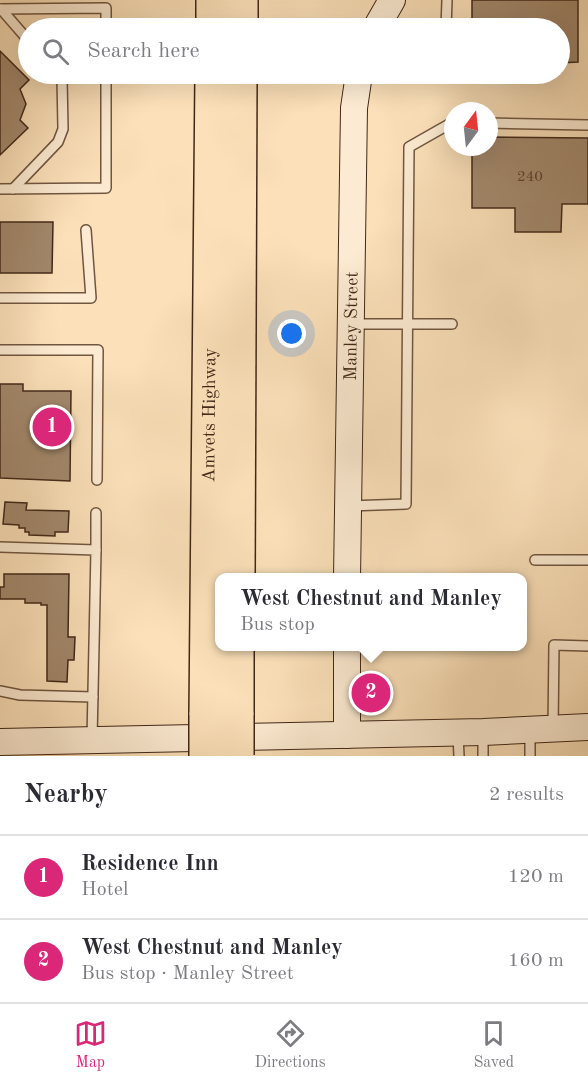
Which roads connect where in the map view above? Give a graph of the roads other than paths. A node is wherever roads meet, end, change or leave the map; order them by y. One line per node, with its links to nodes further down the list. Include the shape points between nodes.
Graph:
1 (213, 0): 7 (highway)
2 (241, 0): 8 (highway)
3 (392, 0): 9 (main road)
4 (447, 0): 10 (lane)
5 (1, 9): 6 (lane, via 106,8); 11 (lane)
6 (106, 18)
7 (213, 18)
8 (241, 18)
9 (382, 18)
10 (446, 18)
11 (18, 29)
12 (62, 84): 21 (lane, via 63,129 58,142)
13 (106, 84): 21 (lane, via 106,188)
14 (212, 84): 35 (highway, Amvets Highway)
15 (240, 84): 36 (highway, Amvets Highway)
16 (358, 84): 24 (main road, Manley Street)
17 (498, 123): 18 (lane)
18 (588, 125)
19 (444, 127): 25 (lane, via 409,147)
20 (0, 189): 21 (lane)
21 (13, 189)
22 (86, 230): 23 (lane, via 92,298)
23 (0, 298)
24 (350, 324): 25 (lane); 29 (main road, Manley Street)
25 (407, 324): 26 (lane); 29 (lane, via 406,504)
26 (452, 324)
27 (0, 350): 28 (lane, via 98,350)
28 (97, 480)
29 (348, 506): 37 (main road, Manley Street)
30 (96, 513): 32 (lane)
31 (0, 547): 32 (lane)
32 (96, 549): 43 (lane)
33 (536, 560): 34 (lane)
34 (588, 560)
35 (219, 573)
36 (238, 573)
37 (347, 573)
38 (588, 646): 46 (lane, via 554,645)
39 (220, 651): 44 (highway, Amvets Highway)
40 (236, 651): 44 (highway, Amvets Highway)
41 (347, 651): 47 (main road)
42 (0, 691): 43 (lane)
43 (93, 697): 48 (lane)
44 (221, 715): 52 (highway, Amvets Highway, bridge); 53 (highway, Amvets Highway, bridge)
45 (588, 727): 46 (main road)
46 (542, 728): 51 (main road); 54 (lane)
47 (346, 735): 48 (main road); 50 (main road)
48 (92, 741): 49 (main road)
49 (0, 742)
50 (458, 744): 51 (main road)
51 (483, 744)
52 (206, 756)
53 (237, 756)
54 (530, 756)

